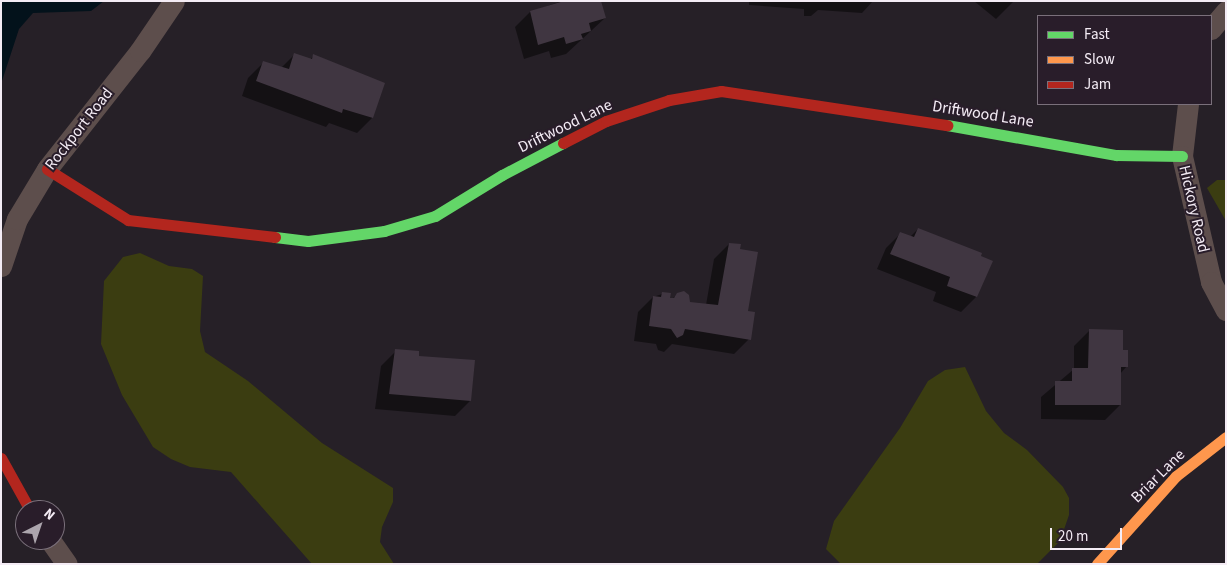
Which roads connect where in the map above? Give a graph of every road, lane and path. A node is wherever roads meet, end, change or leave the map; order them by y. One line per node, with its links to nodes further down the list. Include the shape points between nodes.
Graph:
1 (174, 1): 6 (street, Rockport Road, via 140,51)
2 (1226, 10): 3 (street)
3 (1212, 28)
4 (1188, 105): 5 (street, Hickory Road)
5 (1182, 156): 6 (street, Driftwood Lane, via 1116,155 1014,135 721,91 669,100 606,121 502,175 435,216 384,231 308,241 128,220); 8 (street, Hickory Road, via 1211,282)
6 (47, 169): 7 (street, Rockport Road, via 17,218)
7 (1, 266)
8 (1226, 310)
9 (1226, 437): 14 (street, Briar Lane, via 1176,476)
10 (1, 458): 11 (street)
11 (24, 500)
12 (57, 550): 13 (street)
13 (67, 564)
14 (1097, 564)

